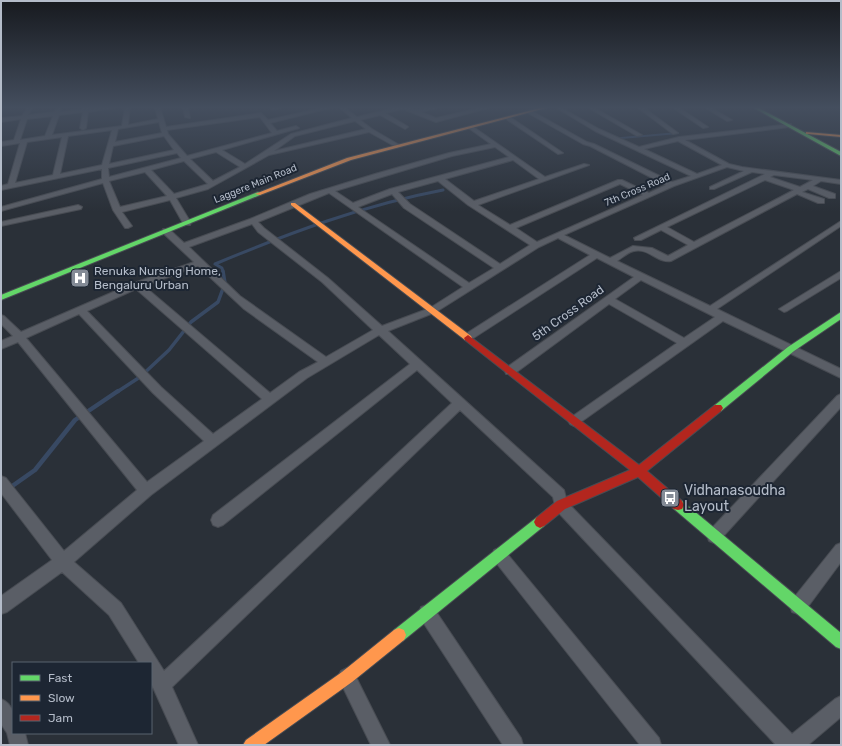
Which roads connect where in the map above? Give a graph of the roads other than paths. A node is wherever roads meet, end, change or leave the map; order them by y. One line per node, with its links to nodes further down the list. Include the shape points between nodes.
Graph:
1 (24, 141): 47 (street)
2 (16, 142): 18 (street)
3 (64, 142): 38 (street)
4 (121, 142): 19 (street)
5 (172, 142): 24 (street)
6 (248, 142): 23 (street)
7 (283, 142): 27 (street)
8 (322, 142): 27 (street)
9 (391, 142): 21 (street)
10 (415, 142): 21 (street, Laggere Main Road)
11 (492, 142): 20 (street)
12 (543, 142): 25 (street)
13 (583, 142): 46 (street)
14 (622, 142): 22 (street)
15 (667, 142): 22 (street)
16 (684, 142): 32 (street)
17 (819, 142): 26 (street)
18 (1, 144)
19 (112, 144): 30 (street)
20 (497, 145): 29 (street); 51 (street, via 451,154)
21 (398, 146): 65 (street, Laggere Main Road, via 312,172)
22 (638, 149): 37 (street)
23 (218, 150): 28 (street); 33 (street)
24 (178, 151): 28 (street); 30 (street)
25 (560, 153)
26 (841, 154)
27 (265, 156): 33 (street)
28 (185, 158): 34 (street); 45 (street)
29 (514, 158): 40 (street); 41 (street)
30 (105, 165): 38 (street); 43 (street)
31 (586, 165): 41 (street)
32 (727, 165): 35 (street); 37 (street, 7th Cross Road)
33 (245, 167): 45 (street)
34 (146, 169): 43 (street); 56 (street)
35 (750, 171): 36 (street); 50 (street)
36 (771, 174): 39 (street); 42 (street)
37 (697, 176): 46 (street, 7th Cross Road)
38 (56, 177): 47 (street)
39 (764, 177): 53 (street); 69 (street)
40 (439, 178): 52 (street); 59 (street)
41 (544, 179): 59 (street)
42 (821, 179): 44 (street); 48 (street)
43 (106, 180): 62 (street); 63 (street)
44 (841, 182)
45 (212, 184): 56 (street)
46 (672, 185): 54 (street, 7th Cross Road)
47 (11, 186): 49 (street)
48 (807, 186): 53 (street); 55 (street)
49 (1, 188)
50 (712, 188)
51 (330, 190): 58 (street); 60 (street)
52 (393, 191): 60 (street); 80 (street, via 407,206)
53 (798, 191): 57 (street); 75 (street)
54 (648, 195): 70 (street, via 620,181); 72 (street, 7th Cross Road)
55 (832, 196)
56 (172, 197): 63 (street); 65 (street)
57 (821, 201)
58 (293, 204): 64 (street); 89 (street)
59 (473, 204): 70 (street)
60 (353, 206): 84 (street)
61 (78, 207): 67 (street)
62 (1, 209)
63 (117, 210): 68 (street)
64 (253, 221): 76 (street); 94 (street, via 325,280)
65 (187, 222): 71 (street, Laggere Main Road)
66 (841, 223): 90 (street)
67 (1, 224)
68 (128, 226)
69 (661, 227): 73 (street); 75 (street)
70 (510, 228): 74 (street)
71 (166, 231): 76 (street); 85 (street, Laggere Main Road)
72 (557, 235): 74 (street, 7th Cross Road); 77 (street)
73 (638, 238)
74 (536, 245): 80 (street, 7th Cross Road)
75 (694, 245): 78 (street, via 668,259 649,250 633,248)
76 (184, 246): 79 (street)
77 (597, 254): 78 (street); 96 (street)
78 (611, 261): 82 (street)
79 (199, 263): 83 (street); 100 (street, via 224,286)
80 (499, 267): 84 (street, 7th Cross Road)
81 (841, 274): 87 (street)
82 (641, 276): 86 (street, 5th Cross Road); 90 (street)
83 (137, 285): 88 (street); 105 (street)
84 (469, 287): 89 (street, 7th Cross Road)
85 (1, 298)
86 (609, 300): 97 (street); 102 (street, 5th Cross Road)
87 (784, 309)
88 (80, 310): 95 (street); 108 (street)
89 (433, 310): 94 (street, 7th Cross Road); 96 (street)
90 (710, 310): 92 (street)
91 (841, 315): 99 (street)
92 (723, 316): 97 (street); 99 (street)
93 (1, 318): 95 (street)
94 (380, 331): 100 (street, 7th Cross Road); 101 (street)
95 (20, 337): 98 (street); 111 (street)
96 (468, 337): 102 (street)
97 (684, 343): 107 (street)
98 (1, 345)
99 (791, 348): 103 (street); 109 (street)
100 (326, 362): 105 (street, 7th Cross Road, via 303,375)
101 (417, 364): 106 (street); 113 (street)
102 (510, 371): 107 (street)
103 (841, 374)
104 (841, 399): 114 (street)
105 (270, 400): 108 (street, 7th Cross Road)
106 (460, 403): 112 (street, via 559,494); 125 (street)
107 (574, 421): 109 (street)
108 (213, 442): 111 (street, 7th Cross Road)
109 (638, 471): 112 (street); 114 (street)
110 (3, 484): 117 (street)
111 (146, 491): 117 (street, 7th Cross Road)
112 (561, 505): 116 (street); 136 (street)
113 (218, 520)
114 (714, 536): 119 (street)
115 (841, 550): 119 (street)
116 (499, 555): 120 (street); 135 (street)
117 (63, 562): 118 (street, 7th Cross Road); 122 (street, via 115,609)
118 (1, 606)
119 (798, 606): 121 (street)
120 (427, 613): 124 (street); 134 (street)
121 (841, 642)
122 (148, 662)
123 (152, 669): 125 (street)
124 (347, 677): 132 (street); 133 (street)
125 (162, 685): 131 (street)
126 (841, 706): 137 (street)
127 (1, 708): 128 (street)
128 (12, 724)
129 (16, 734): 130 (street)
130 (19, 745)
131 (188, 745)
132 (251, 745)
133 (381, 745)
134 (514, 745)
135 (652, 745)
136 (789, 745)
137 (794, 745)

